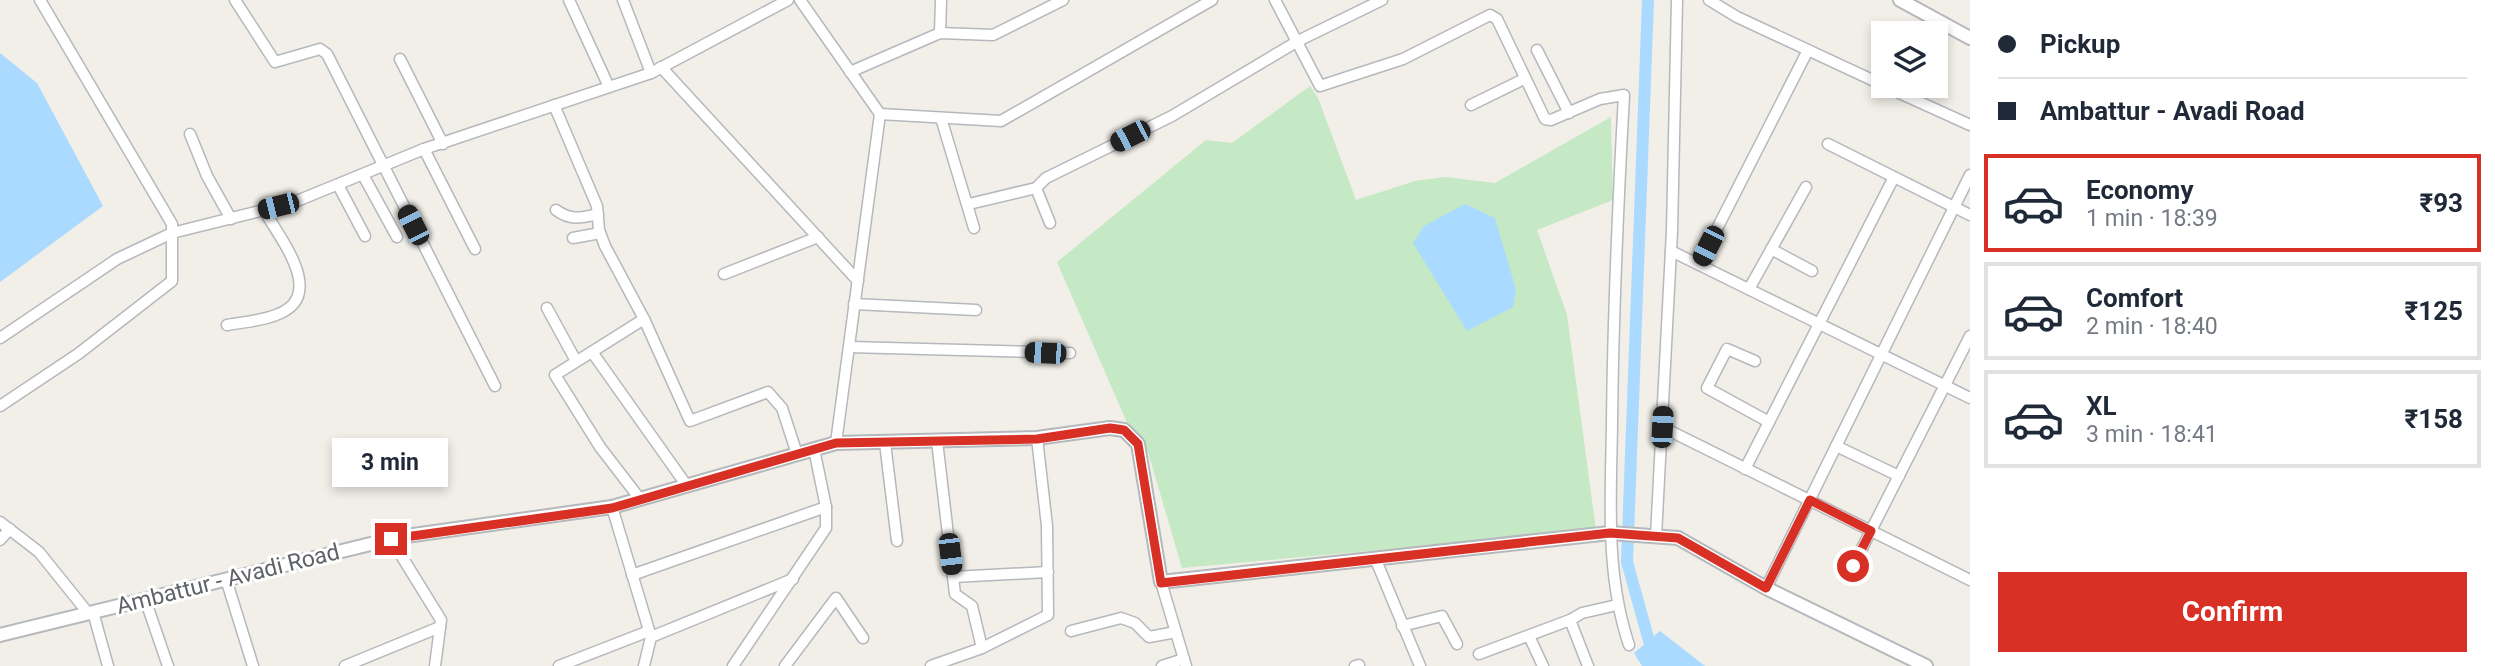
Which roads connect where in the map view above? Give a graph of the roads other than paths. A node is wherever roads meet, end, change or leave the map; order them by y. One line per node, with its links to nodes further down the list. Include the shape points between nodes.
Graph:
1 (40, 0): 54 (street, via 172,224)
2 (235, 0): 38 (street, via 275,62 310,50 327,54)
3 (569, 0): 26 (street)
4 (623, 0): 23 (street)
5 (788, 0): 21 (street)
6 (800, 0): 22 (street)
7 (941, 0): 15 (street)
8 (1063, 0): 15 (street, via 993,35)
9 (1212, 0): 32 (street, via 1001,121)
10 (1275, 0): 17 (street)
11 (1382, 0): 17 (street)
12 (1677, 0): 62 (street)
13 (1709, 0): 19 (street)
14 (1900, 0): 16 (street)
15 (940, 33): 22 (street)
16 (1970, 38)
17 (1298, 41): 24 (street, via 1320,86 1403,59 1490,15 1497,19); 44 (street, via 1172,116 1046,178)
18 (1537, 50): 30 (street)
19 (1808, 50): 25 (street); 63 (street)
20 (400, 59): 35 (street)
21 (661, 67): 23 (street); 58 (street)
22 (850, 72): 31 (street)
23 (651, 73): 26 (street)
24 (1524, 79): 29 (street); 30 (street, via 1545,119)
25 (1871, 79)
26 (609, 87): 28 (street)
27 (1912, 98): 33 (street)
28 (554, 105): 35 (street); 49 (street)
29 (1471, 105)
30 (1569, 113): 105 (street, via 1600,99 1624,95 1614,304)
31 (880, 114): 32 (street); 66 (street)
32 (941, 118): 45 (street)
33 (1970, 125)
34 (190, 134): 51 (street)
35 (443, 144): 37 (street)
36 (1828, 144): 41 (street)
37 (424, 149): 38 (street); 61 (street)
38 (383, 167): 39 (street); 82 (street)
39 (363, 175): 42 (street); 57 (street)
40 (1970, 175): 46 (street)
41 (1893, 179): 46 (street); 72 (street)
42 (338, 185): 47 (street); 56 (street)
43 (1806, 187): 60 (street)
44 (1036, 188): 45 (street); 52 (street)
45 (969, 204): 53 (street)
46 (1954, 207): 50 (street); 79 (street)
47 (264, 210): 51 (street); 73 (street, via 297,268 299,297 275,316)
48 (556, 210): 49 (street, via 567,218)
49 (598, 214): 55 (street)
50 (1970, 215)
51 (231, 219): 54 (street)
52 (1050, 223)
53 (974, 228)
54 (172, 233): 75 (street, via 117,259); 85 (street, via 172,281 78,354)
55 (600, 233): 59 (street); 71 (street)
56 (365, 236)
57 (397, 237)
58 (818, 237): 65 (street); 66 (street)
59 (573, 238)
60 (1771, 249): 64 (street); 67 (street)
61 (475, 250)
62 (1671, 251): 63 (street); 87 (street)
63 (1699, 264): 67 (street)
64 (1812, 271)
65 (724, 274)
66 (858, 281): 68 (street)
67 (1749, 289): 72 (street)
68 (854, 304): 70 (street); 76 (street)
69 (547, 308): 80 (street)
70 (975, 310)
71 (644, 319): 77 (street); 94 (street, via 690,421 768,392 782,408)
72 (1819, 323): 79 (street); 86 (street)
73 (228, 325)
74 (1970, 336): 83 (street)
75 (0, 338)
76 (849, 346): 78 (street); 90 (street)
77 (592, 352): 80 (street); 97 (street)
78 (1070, 354)
79 (1882, 354): 83 (street); 92 (street)
80 (576, 361): 98 (street, via 555,374 600,447)
81 (1755, 361): 86 (street, via 1727,349 1707,388)
82 (495, 386)
83 (1946, 386): 84 (street); 96 (street)
84 (1970, 398)
85 (0, 406)
86 (1769, 422): 95 (street)
87 (1662, 427): 95 (street); 106 (street)
88 (1037, 439): 89 (street, Ambattur - Avadi Road); 112 (street); 118 (street, Ambattur - Avadi Road, via 1110,428 1124,430 1135,439 1142,457)
89 (937, 441): 91 (street, Ambattur - Avadi Road); 114 (street)
90 (836, 443): 91 (street, Ambattur - Avadi Road); 93 (street, Ambattur - Avadi Road)
91 (885, 443): 109 (street)
92 (1836, 446): 96 (street); 99 (street)
93 (814, 449): 94 (street, Ambattur - Avadi Road); 100 (street)
94 (797, 454): 97 (street, Ambattur - Avadi Road)
95 (1745, 469): 99 (street)
96 (1899, 476): 104 (street)
97 (687, 486): 98 (street, Ambattur - Avadi Road)
98 (640, 499): 101 (street, Ambattur - Avadi Road)
99 (1810, 500): 104 (street); 119 (street)
100 (826, 507): 113 (street); 116 (street, via 826,528)
101 (612, 508): 107 (street, Ambattur - Avadi Road); 113 (street)
102 (0, 522): 103 (street)
103 (10, 529): 108 (street); 122 (street, via 39,552)
104 (1871, 531): 111 (street); 117 (street)
105 (1614, 534): 106 (street); 110 (street); 121 (street)
106 (1657, 536): 119 (street, via 1678,538)
107 (391, 539): 115 (street, Ambattur - Avadi Road); 125 (street, via 441,620)
108 (0, 540)
109 (897, 541)
110 (1375, 558): 118 (street); 124 (street)
111 (1853, 566)
112 (1048, 572): 114 (street); 134 (street, via 1048,615)
113 (632, 575): 128 (street)
114 (953, 577): 134 (street, via 955,594 972,606)
115 (226, 579): 120 (street, Ambattur - Avadi Road); 139 (street)
116 (793, 579): 128 (street); 144 (street)
117 (1970, 580)
118 (1161, 583): 127 (street)
119 (1766, 588): 151 (street)
120 (145, 599): 122 (street, Ambattur - Avadi Road); 138 (street)
121 (1617, 605): 123 (street, via 1582,612); 133 (street)
122 (90, 612): 129 (street, Ambattur - Avadi Road); 137 (street)
123 (1570, 620): 130 (street); 150 (street)
124 (1402, 626): 132 (street, via 1442,616); 148 (street)
125 (440, 627): 140 (street); 141 (street)
126 (1071, 631): 127 (street, via 1121,618 1135,623 1149,637)
127 (1176, 632): 136 (street)
128 (650, 634): 142 (street); 143 (street)
129 (0, 635)
130 (1529, 636): 135 (street); 149 (street)
131 (863, 638): 145 (street, via 835,598)
132 (1457, 644)
133 (1629, 645)
134 (982, 648): 146 (street)
135 (1479, 654)
136 (1185, 662): 147 (street)
137 (108, 666)
138 (168, 666)
139 (253, 666)
140 (345, 666)
141 (435, 666)
142 (559, 666)
143 (644, 666)
144 (733, 666)
145 (785, 666)
146 (931, 666)
147 (1162, 666)
148 (1420, 666)
149 (1543, 666)
150 (1588, 666)
151 (1926, 666)

